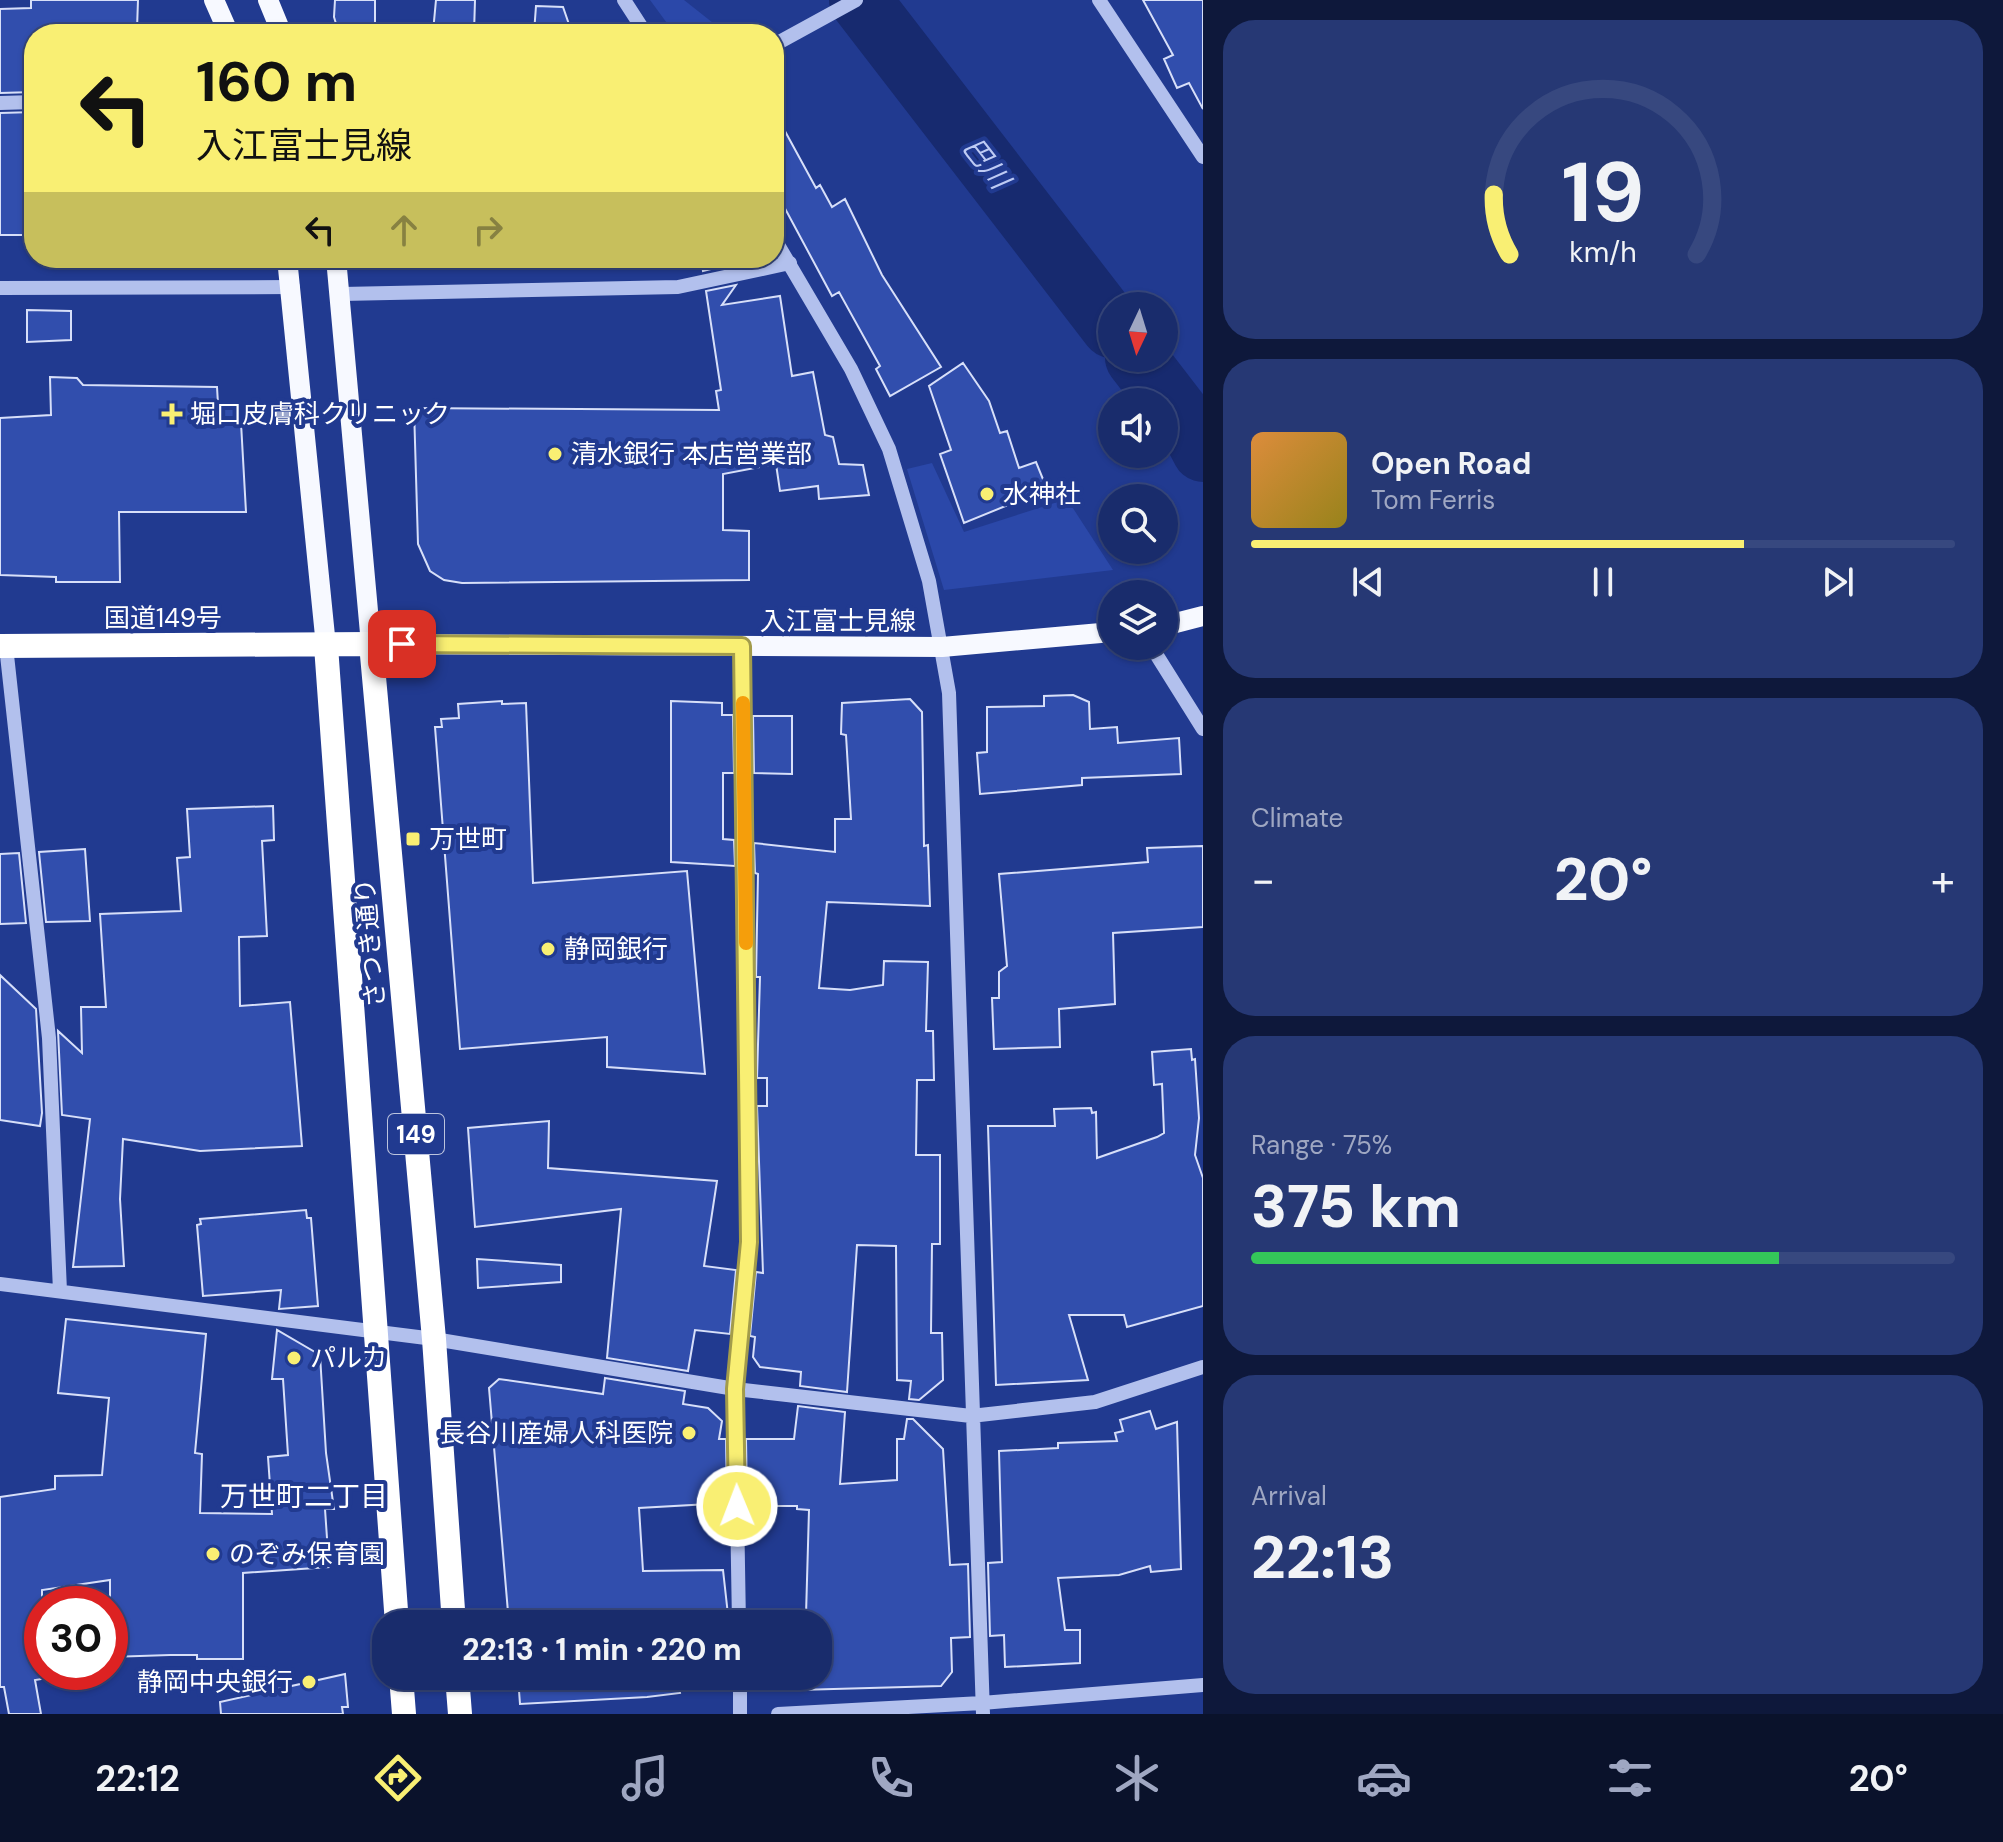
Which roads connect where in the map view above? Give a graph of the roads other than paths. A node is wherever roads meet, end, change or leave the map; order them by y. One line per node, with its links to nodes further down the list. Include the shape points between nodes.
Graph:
1 (214, 0): 6 (main road)
2 (268, 0): 7 (main road)
3 (624, 0): 8 (street)
4 (856, 0): 9 (street)
5 (1099, 0): 12 (street)
6 (225, 24)
7 (278, 24)
8 (640, 24)
9 (784, 40)
10 (24, 102): 11 (street)
11 (0, 103)
12 (1203, 157)
13 (784, 254): 14 (street)
14 (790, 263): 15 (street); 29 (street, via 851,369 889,449 929,581)
15 (784, 264)
16 (289, 268): 19 (main road, さつき通り)
17 (338, 268): 21 (main road, さつき通り)
18 (767, 268): 21 (street, via 678,287)
19 (293, 287): 20 (street); 27 (main road, さつき通り)
20 (0, 288)
21 (342, 294): 25 (main road, さつき通り)
22 (1203, 616): 23 (main road)
23 (1178, 622)
24 (1098, 633): 29 (main road, 入江富士見線)
25 (371, 644): 27 (highway, 国道149号); 28 (main road, 入江富士見線); 35 (highway, さつき通り / 149)
26 (3, 646): 27 (highway, 国道149号); 33 (street, via 49,1038)
27 (326, 646): 34 (highway, さつき通り / 149)
28 (742, 646): 29 (main road, 入江富士見線); 37 (street, via 749,1242)
29 (942, 647): 38 (street, via 949,709)
30 (1160, 660): 31 (street)
31 (1203, 729)
32 (0, 1284): 33 (street)
33 (60, 1291): 34 (street)
34 (373, 1331): 35 (street); 39 (highway, さつき通り / 149)
35 (434, 1339): 37 (street); 40 (highway, さつき通り / 149)
36 (1203, 1367): 38 (street, via 1095,1402)
37 (735, 1389): 38 (street); 41 (street)
38 (971, 1416): 46 (street)
39 (396, 1610)
40 (453, 1610)
41 (739, 1610)
42 (1203, 1685): 46 (street)
43 (402, 1690): 47 (highway)
44 (458, 1690): 48 (highway)
45 (740, 1690): 49 (street)
46 (983, 1709): 50 (street)
47 (404, 1714)
48 (460, 1714)
49 (740, 1714)
50 (778, 1714)

